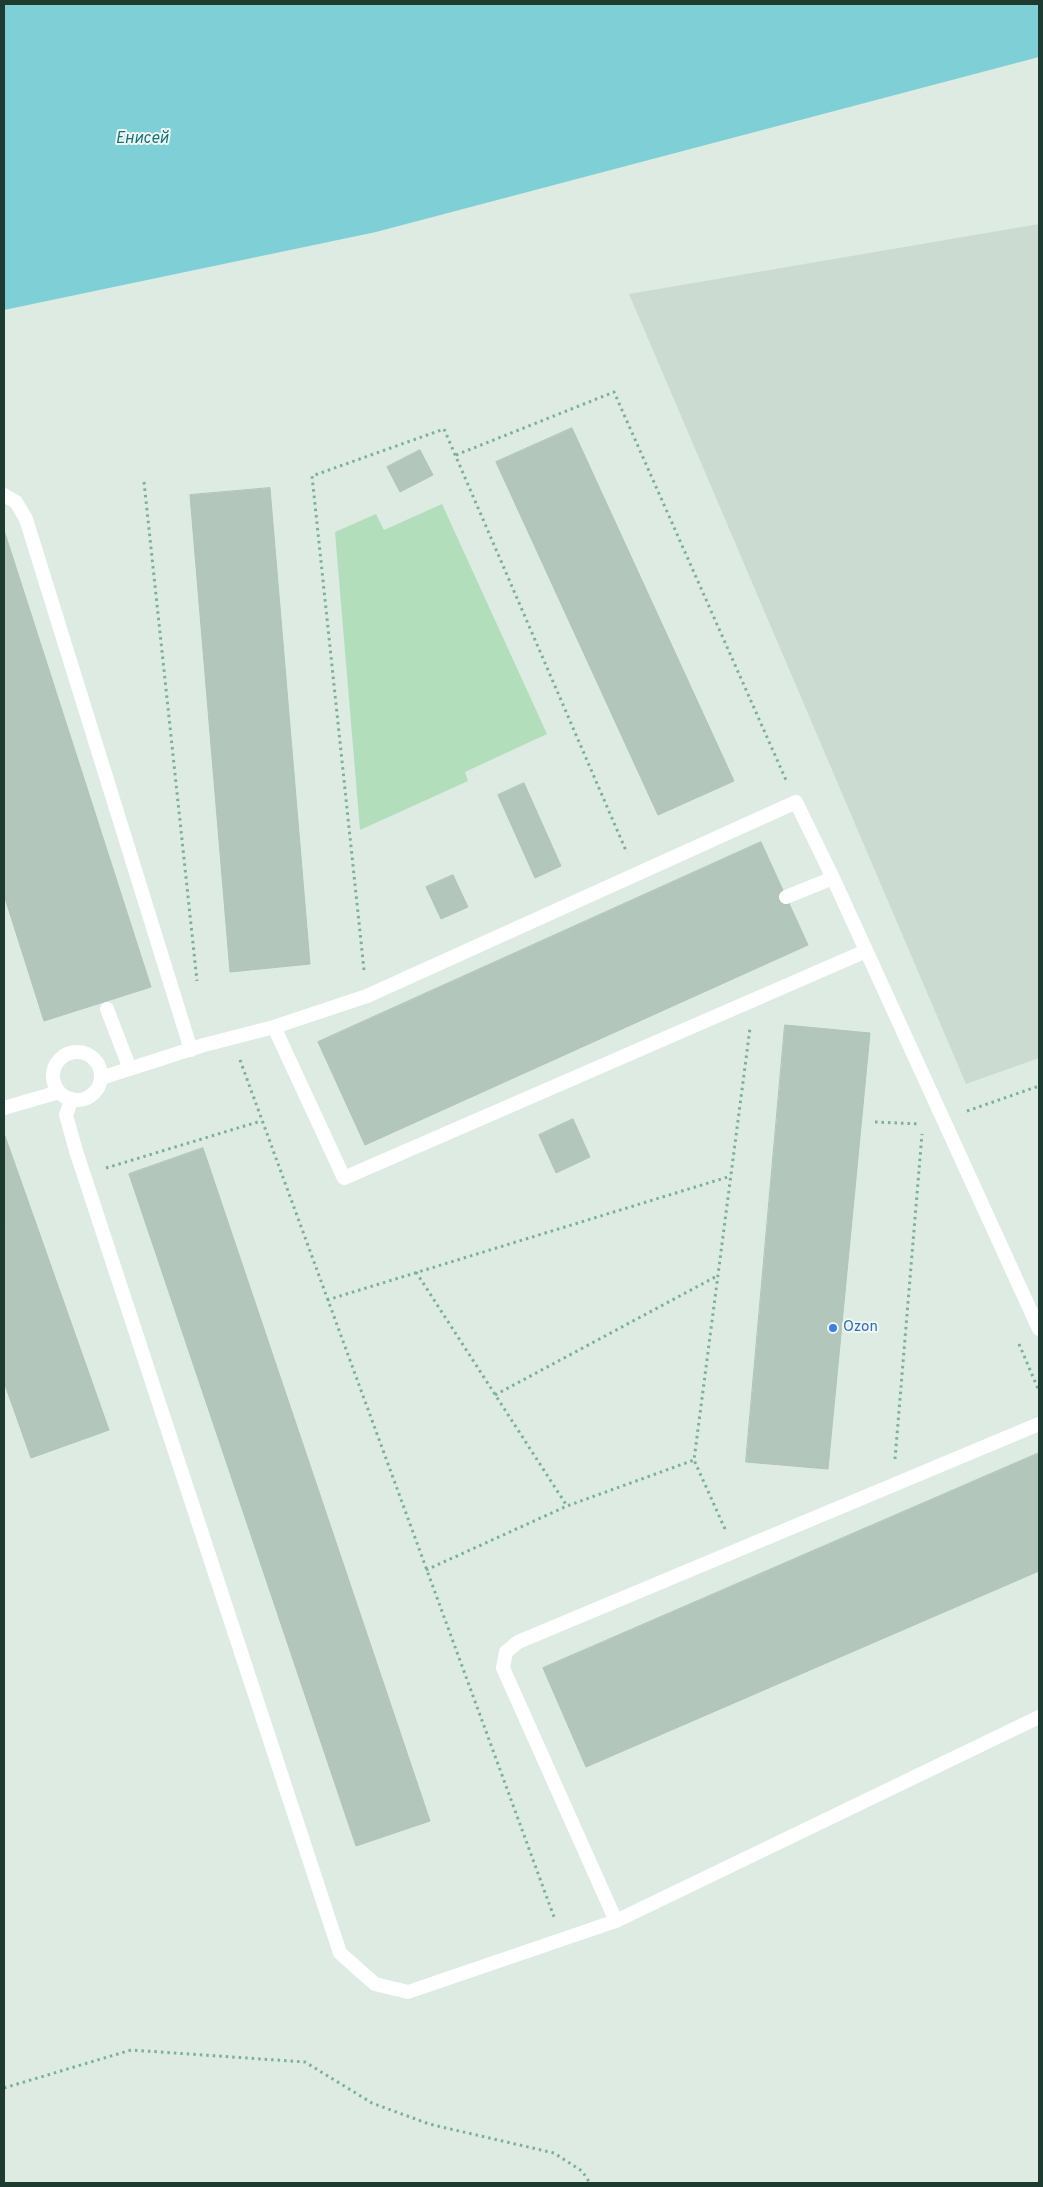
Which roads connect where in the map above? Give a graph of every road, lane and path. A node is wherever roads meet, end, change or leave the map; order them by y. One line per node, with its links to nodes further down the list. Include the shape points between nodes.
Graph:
1 (456, 455): 4 (path, via 614,392); 5 (path); 10 (path, via 444,429 312,476)
2 (144, 482): 9 (path)
3 (4, 495): 15 (lane, via 16,502 26,518)
4 (796, 802): 5 (lane); 6 (lane)
5 (636, 874): 10 (lane)
6 (833, 878): 7 (lane); 8 (lane)
7 (786, 897)
8 (866, 951): 11 (lane); 22 (lane)
9 (198, 986)
10 (367, 996): 13 (lane)
11 (753, 1000): 13 (lane, via 344,1178); 26 (path)
12 (107, 1009): 16 (lane)
13 (274, 1027): 14 (lane)
14 (232, 1038): 15 (lane); 23 (path)
15 (191, 1050): 16 (lane)
16 (130, 1068): 17 (lane)
17 (101, 1078): 19 (lane, via 92,1056 69,1053 53,1069); 20 (lane, via 99,1086 88,1097)
18 (1039, 1086): 22 (path)
19 (58, 1092): 20 (lane); 21 (lane)
20 (72, 1099): 25 (lane, via 66,1115)
21 (4, 1108)
22 (944, 1119): 30 (lane)
23 (261, 1121): 25 (path); 29 (path)
24 (875, 1122): 34 (path, via 923,1124)
25 (84, 1175): 40 (lane, via 340,1953 375,1984 408,1992)
26 (731, 1176): 27 (path); 28 (path)
27 (416, 1272): 29 (path); 31 (path)
28 (718, 1276): 31 (path); 33 (path)
29 (327, 1300): 37 (path)
30 (1039, 1329)
31 (495, 1395): 35 (path)
32 (1039, 1424): 34 (lane)
33 (694, 1460): 35 (path); 36 (path)
34 (893, 1485): 36 (lane)
35 (567, 1506): 37 (path)
36 (735, 1552): 39 (lane, via 518,1642 506,1652 503,1668)
37 (426, 1570): 40 (path)
38 (1039, 1716): 39 (lane)
39 (616, 1921): 40 (lane)
40 (562, 1939)
41 (4, 2088): 42 (path, via 131,2050 305,2062 372,2103 429,2124 554,2153 582,2171)
42 (590, 2183)

